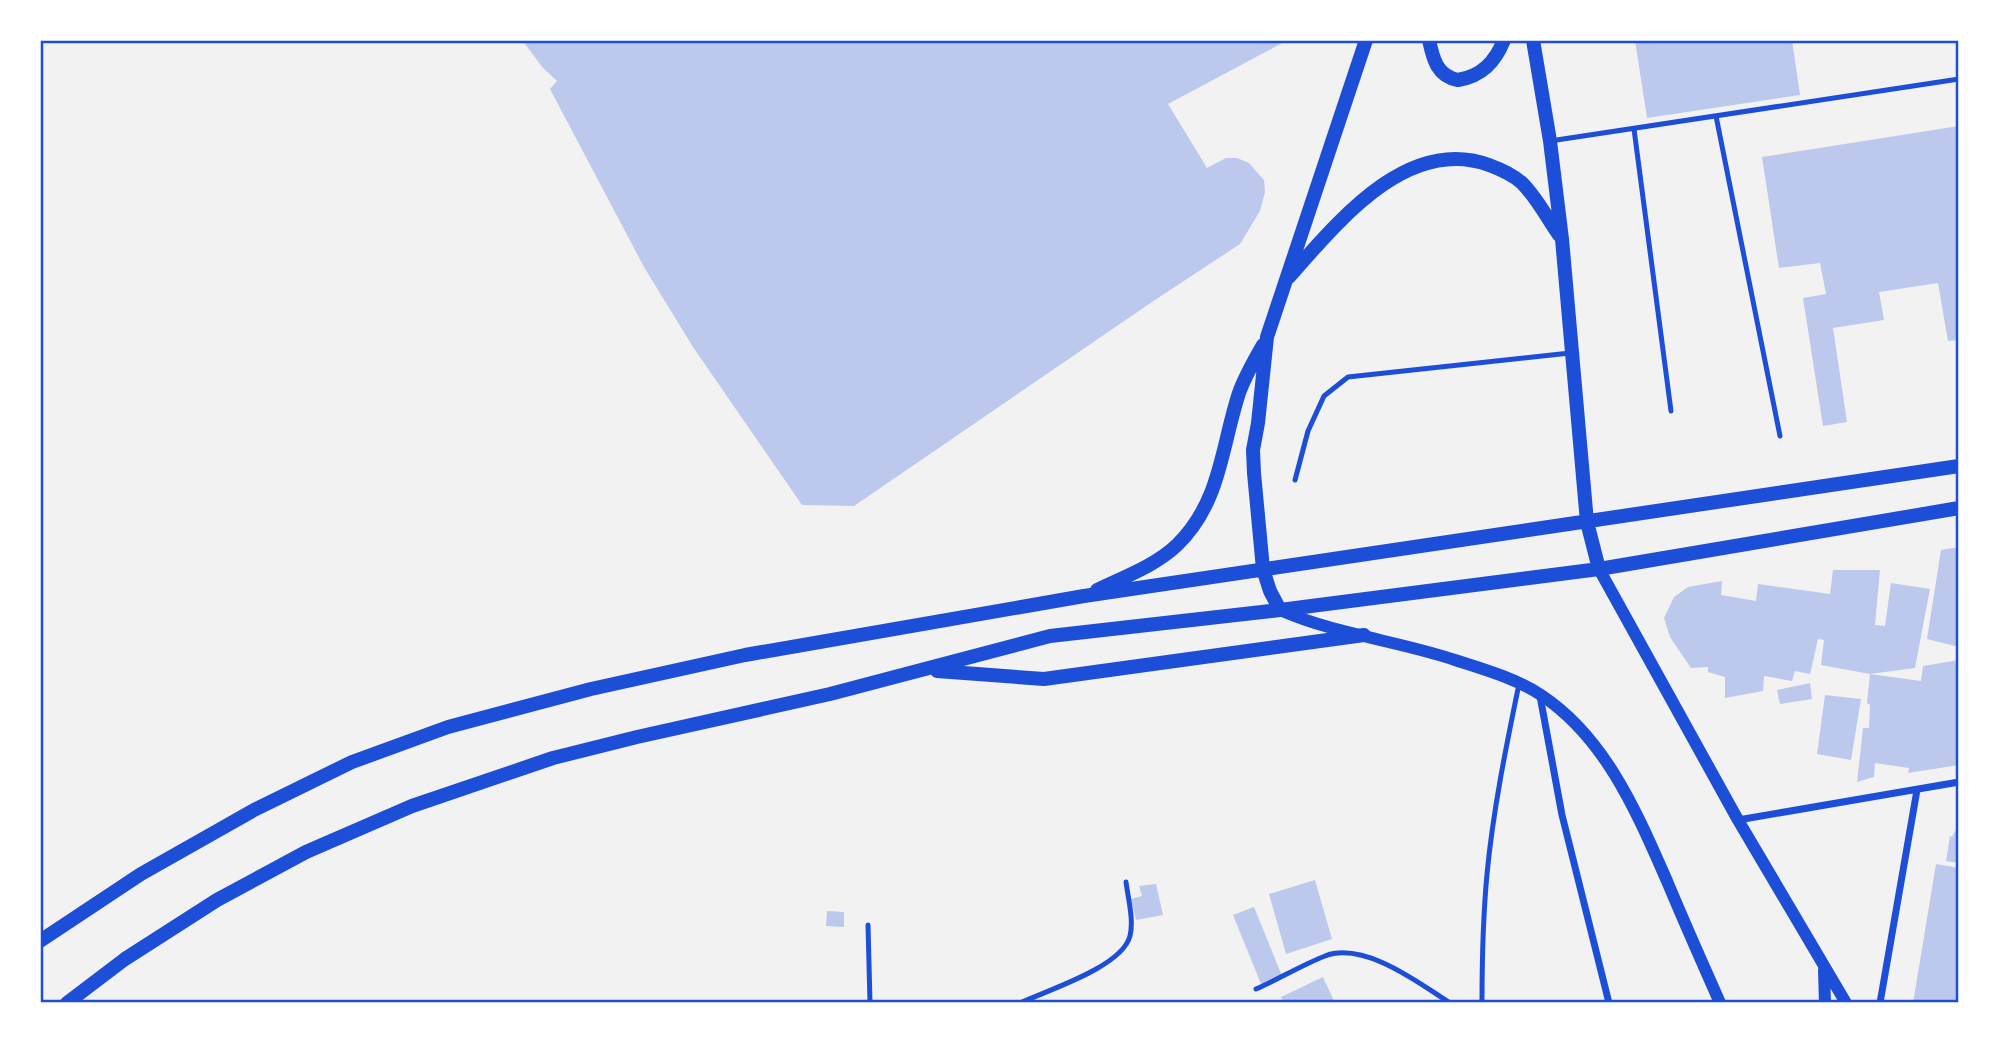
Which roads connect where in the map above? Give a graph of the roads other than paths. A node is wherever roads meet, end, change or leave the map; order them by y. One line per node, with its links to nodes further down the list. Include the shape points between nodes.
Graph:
1 (1366, 40): 10 (main road)
2 (1429, 40): 3 (main road, via 1440,71 1458,80 1479,74)
3 (1504, 40)
4 (1534, 40): 8 (main road)
5 (1959, 79): 6 (lane)
6 (1716, 116): 7 (lane); 14 (lane)
7 (1634, 129): 8 (lane); 13 (lane)
8 (1550, 141): 9 (main road)
9 (1562, 239): 10 (main road, via 1520,181 1476,161 1435,159 1372,193); 12 (main road)
10 (1283, 284): 11 (main road)
11 (1267, 337): 19 (main road, via 1253,450); 21 (main road, via 1244,380 1219,476 1196,522 1159,558)
12 (1572, 353): 16 (lane, via 1348,377 1324,396 1308,431); 18 (main road)
13 (1671, 411)
14 (1780, 436)
15 (1959, 466): 18 (main road)
16 (1295, 480)
17 (1959, 508): 20 (main road)
18 (1587, 522): 19 (main road); 20 (main road)
19 (1263, 569): 21 (main road); 22 (main road)
20 (1598, 569): 22 (main road); 29 (street)
21 (1084, 596): 32 (main road, via 745,655 448,727 352,762 254,810 141,874)
22 (1280, 610): 23 (street); 24 (main road, via 1051,636)
23 (1364, 635): 24 (main road, via 1044,679); 25 (street, via 1457,660)
24 (925, 670): 35 (main road, via 553,758 412,806 306,852 217,900)
25 (1519, 684): 26 (street); 39 (lane, via 1487,871)
26 (1539, 694): 40 (street, via 1562,815); 41 (street, via 1587,734 1622,785)
27 (1959, 782): 28 (street)
28 (1917, 790): 29 (street); 44 (street)
29 (1738, 820): 33 (street)
30 (1126, 882): 37 (lane, via 1131,929 1124,948 1107,963)
31 (868, 925): 36 (lane)
32 (40, 942)
33 (1823, 967): 42 (street); 43 (street)
34 (1256, 989): 38 (lane, via 1327,955 1341,953 1384,963)
35 (66, 1003)
36 (870, 1003)
37 (1020, 1003)
38 (1450, 1003)
39 (1482, 1003)
40 (1609, 1003)
41 (1720, 1003)
42 (1825, 1003)
43 (1846, 1003)
44 (1880, 1003)

